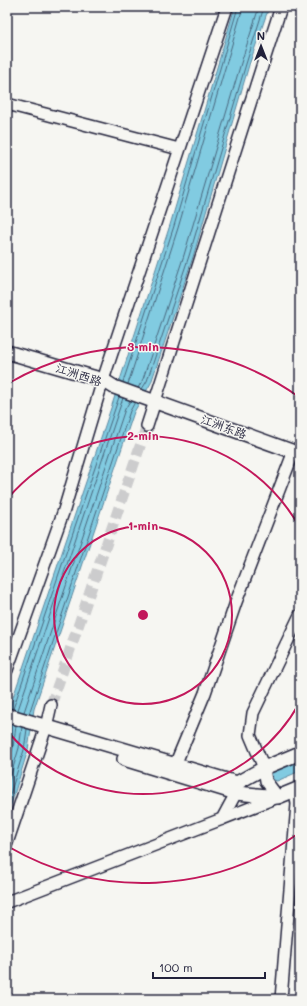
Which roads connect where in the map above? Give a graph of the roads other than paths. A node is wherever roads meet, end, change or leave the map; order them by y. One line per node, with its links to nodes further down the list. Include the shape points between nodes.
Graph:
1 (227, 7): 4 (street)
2 (281, 7): 8 (street)
3 (7, 104): 4 (street)
4 (179, 149): 7 (street)
5 (7, 352): 7 (main road, 江洲西路)
6 (7, 360): 7 (main road, 江洲西路)
7 (106, 384): 8 (main road, 江洲东路); 12 (street)
8 (152, 399): 9 (street); 10 (main road, 江洲东路)
9 (146, 426)
10 (297, 452): 18 (street, via 236,602 205,694)
11 (300, 615): 19 (street, via 253,713 250,735)
12 (7, 670)
13 (51, 705): 16 (street)
14 (7, 715): 16 (main road)
15 (7, 725): 16 (main road)
16 (40, 730): 18 (main road); 20 (main road); 24 (street)
17 (300, 753): 19 (main road)
18 (175, 765): 20 (main road)
19 (264, 768): 20 (main road); 22 (street, via 266,781)
20 (236, 788): 22 (main road); 23 (street)
21 (297, 790): 22 (main road); 26 (street)
22 (278, 797): 23 (street)
23 (222, 819): 25 (street)
24 (7, 843)
25 (7, 902)
26 (281, 999)

